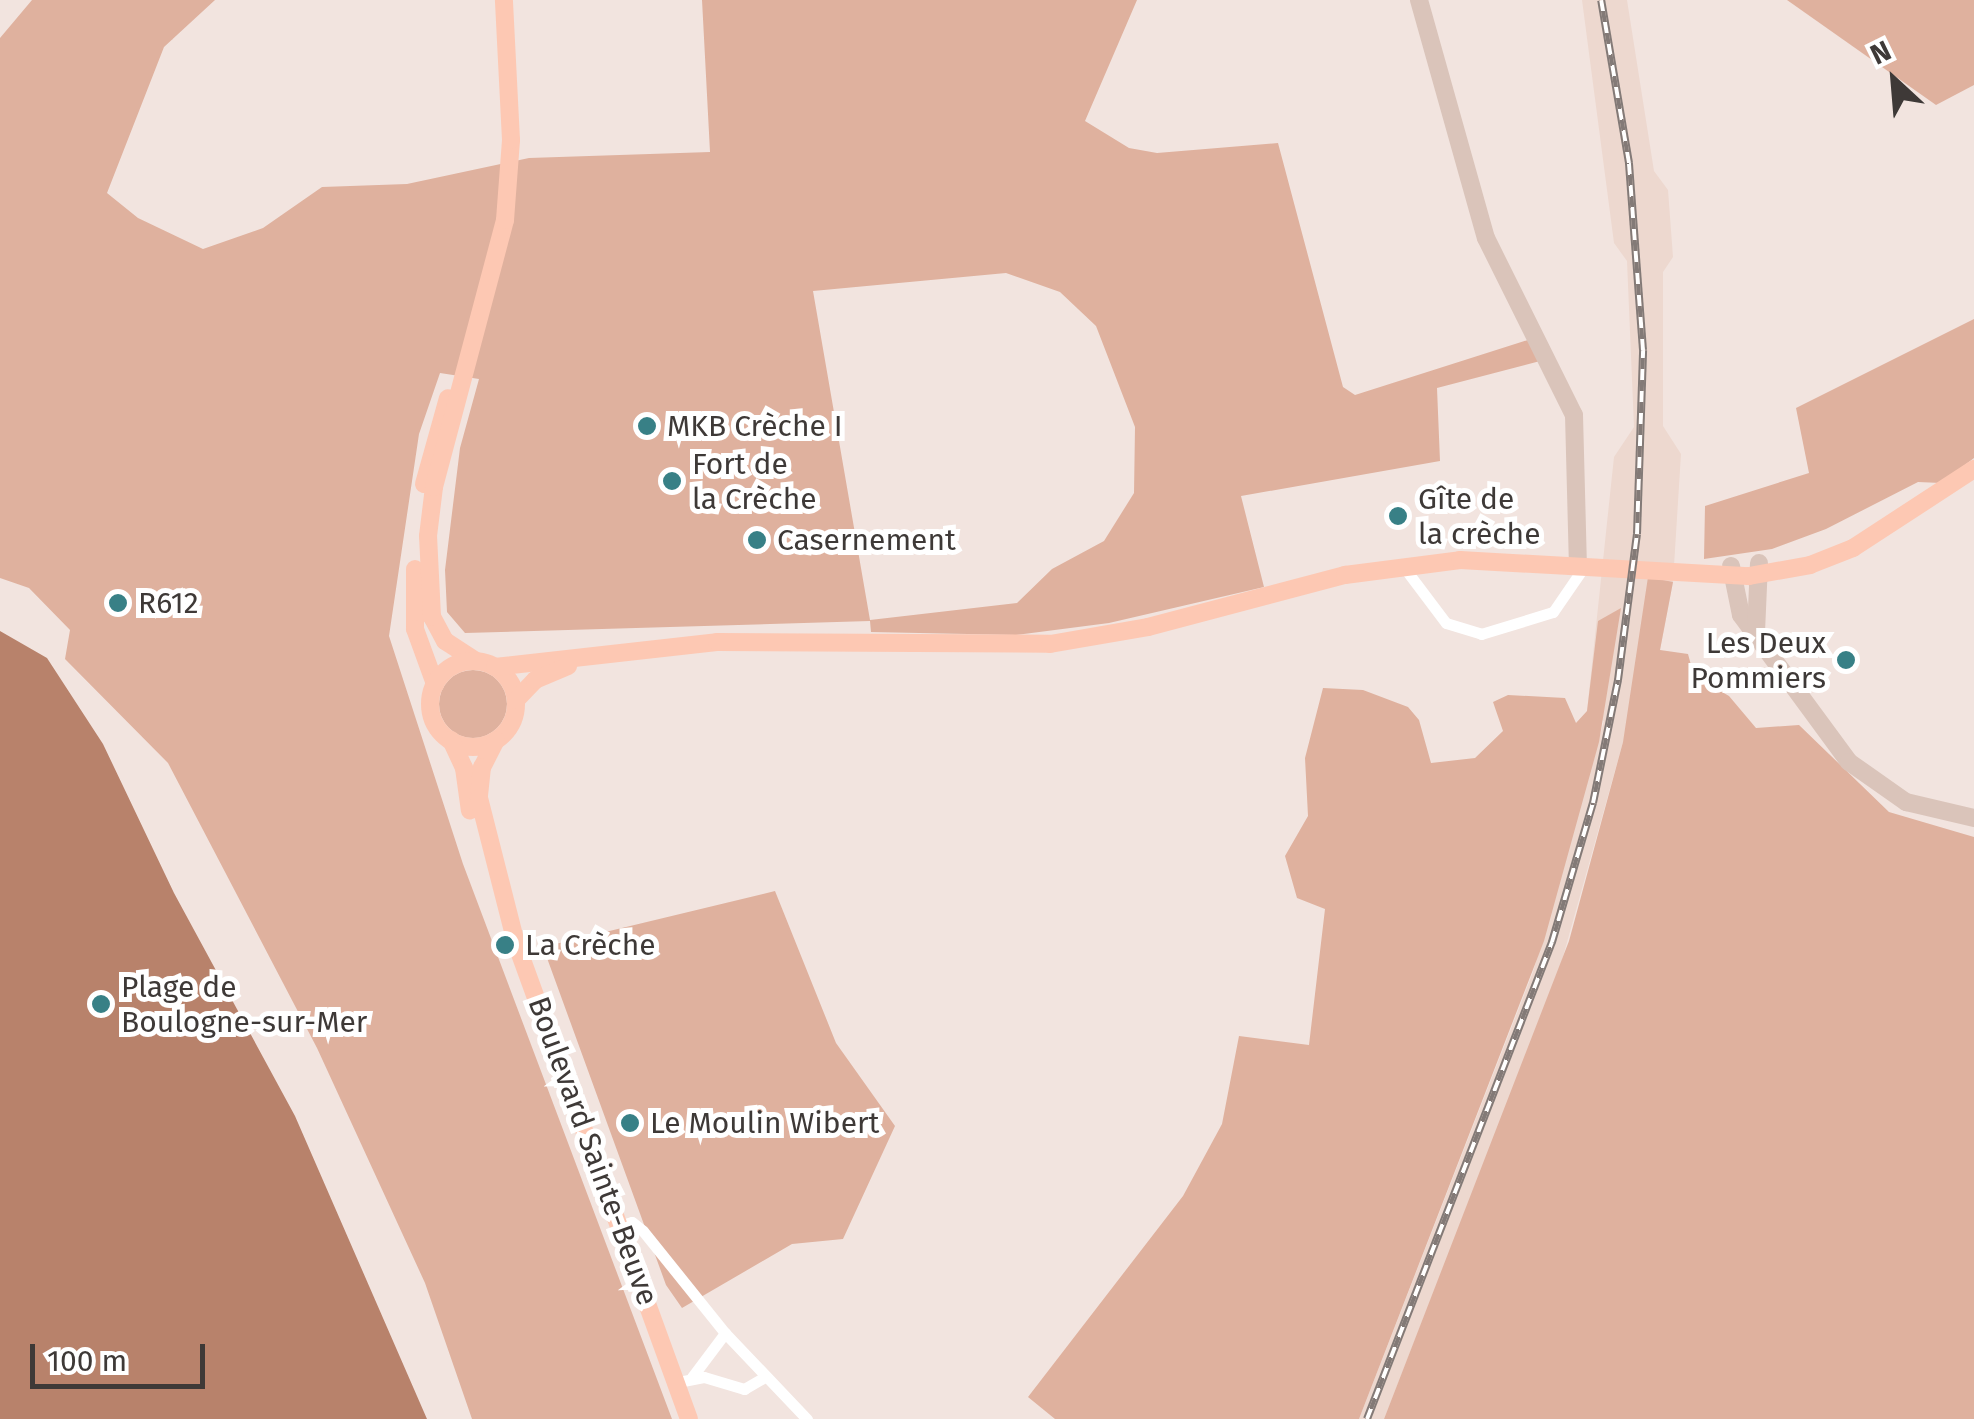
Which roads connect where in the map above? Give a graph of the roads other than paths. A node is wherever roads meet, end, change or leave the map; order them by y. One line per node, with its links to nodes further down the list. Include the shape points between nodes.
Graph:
1 (504, 0): 3 (main road, via 510,178 496,265)
2 (1419, 0): 5 (street, via 1491,250 1574,415)
3 (476, 329): 11 (main road, via 434,487 426,584 438,631); 13 (main road, via 432,444 420,512 414,622)
4 (1974, 470): 7 (main road, via 1846,541)
5 (1582, 564): 6 (main road, via 1482,558); 6 (street, via 1552,612 1481,634 1446,624); 8 (main road)
6 (1403, 566): 10 (main road, via 1050,644)
7 (1759, 569): 8 (main road); 9 (street)
8 (1731, 572): 9 (street, via 1734,602)
9 (1756, 632): 17 (street, via 1849,762 1885,791 1922,808)
10 (677, 644): 12 (main road); 14 (main road, via 560,668)
11 (476, 661): 12 (main road); 13 (main road, via 452,666)
12 (496, 667): 14 (main road)
13 (435, 684): 15 (main road, via 432,715)
14 (516, 700): 16 (main road, via 513,719)
15 (451, 740): 16 (main road, via 472,746); 18 (main road, via 464,768 472,820)
16 (496, 740): 18 (main road, via 479,791)
17 (1974, 818)
18 (501, 882): 19 (main road, Boulevard Sainte-Beuve, via 524,965)
19 (621, 1225): 20 (street, via 632,1222 643,1230); 22 (main road, Boulevard Sainte-Beuve)
20 (725, 1333): 21 (street); 22 (street)
21 (765, 1378): 22 (street, via 744,1389 704,1376); 24 (street)
22 (683, 1381): 23 (main road, Boulevard Sainte-Beuve)
23 (689, 1419)
24 (807, 1419)

